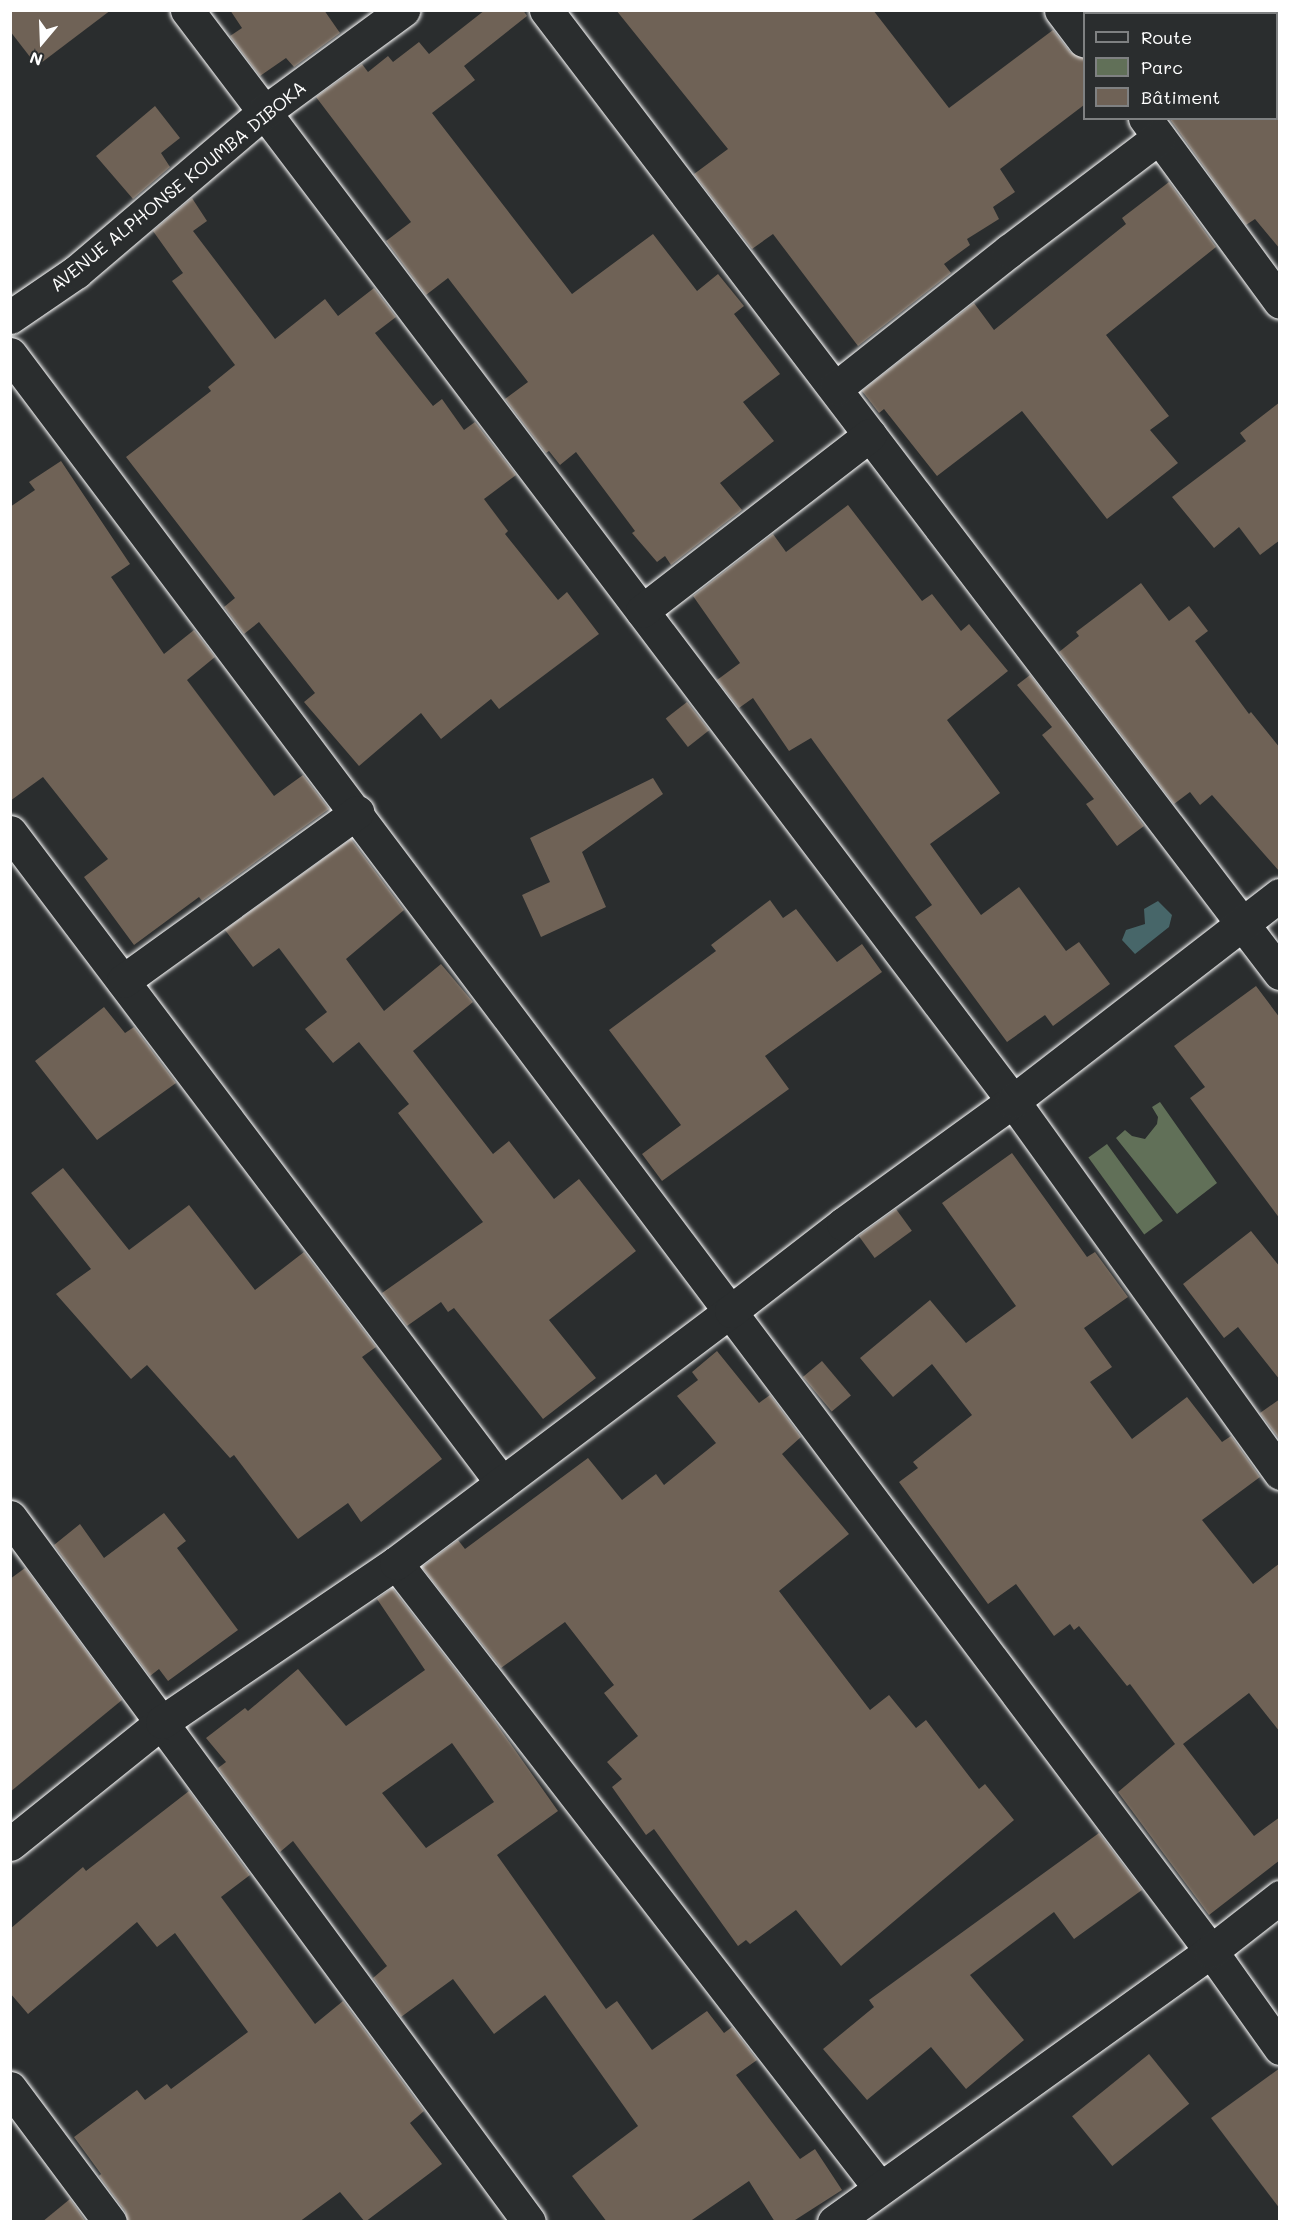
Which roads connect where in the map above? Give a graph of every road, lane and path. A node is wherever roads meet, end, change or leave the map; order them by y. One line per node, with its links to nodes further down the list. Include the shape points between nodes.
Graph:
1 (186, 10): 6 (street)
2 (403, 10): 6 (street, AVENUE ALPHONSE KOUMBA DIBOKA)
3 (546, 10): 11 (street)
4 (1062, 10): 5 (street)
5 (1083, 39)
6 (263, 113): 9 (street, AVENUE ALPHONSE KOUMBA DIBOKA, via 76,272); 13 (street)
7 (1152, 128): 8 (street); 11 (street, via 1009,251)
8 (1280, 302)
9 (10, 317)
10 (10, 354): 14 (street)
11 (836, 388): 12 (street)
12 (870, 435): 13 (street); 17 (street)
13 (642, 611): 20 (street)
14 (357, 812): 19 (street); 21 (street)
15 (10, 832): 19 (street)
16 (1280, 895): 17 (street)
17 (1242, 925): 18 (street); 20 (street)
18 (1280, 973)
19 (123, 981): 23 (street)
20 (1012, 1101): 21 (street); 22 (street)
21 (731, 1311): 23 (street); 29 (street)
22 (1280, 1473)
23 (502, 1483): 25 (street)
24 (10, 1517): 26 (street)
25 (396, 1563): 26 (street); 32 (street)
26 (162, 1722): 27 (street); 34 (street)
27 (10, 1844)
28 (1280, 1897): 29 (street)
29 (1211, 1950): 30 (street); 32 (street)
30 (1280, 2048)
31 (10, 2088): 33 (street)
32 (879, 2187): 35 (street)
33 (110, 2222)
34 (529, 2222)
35 (834, 2222)

